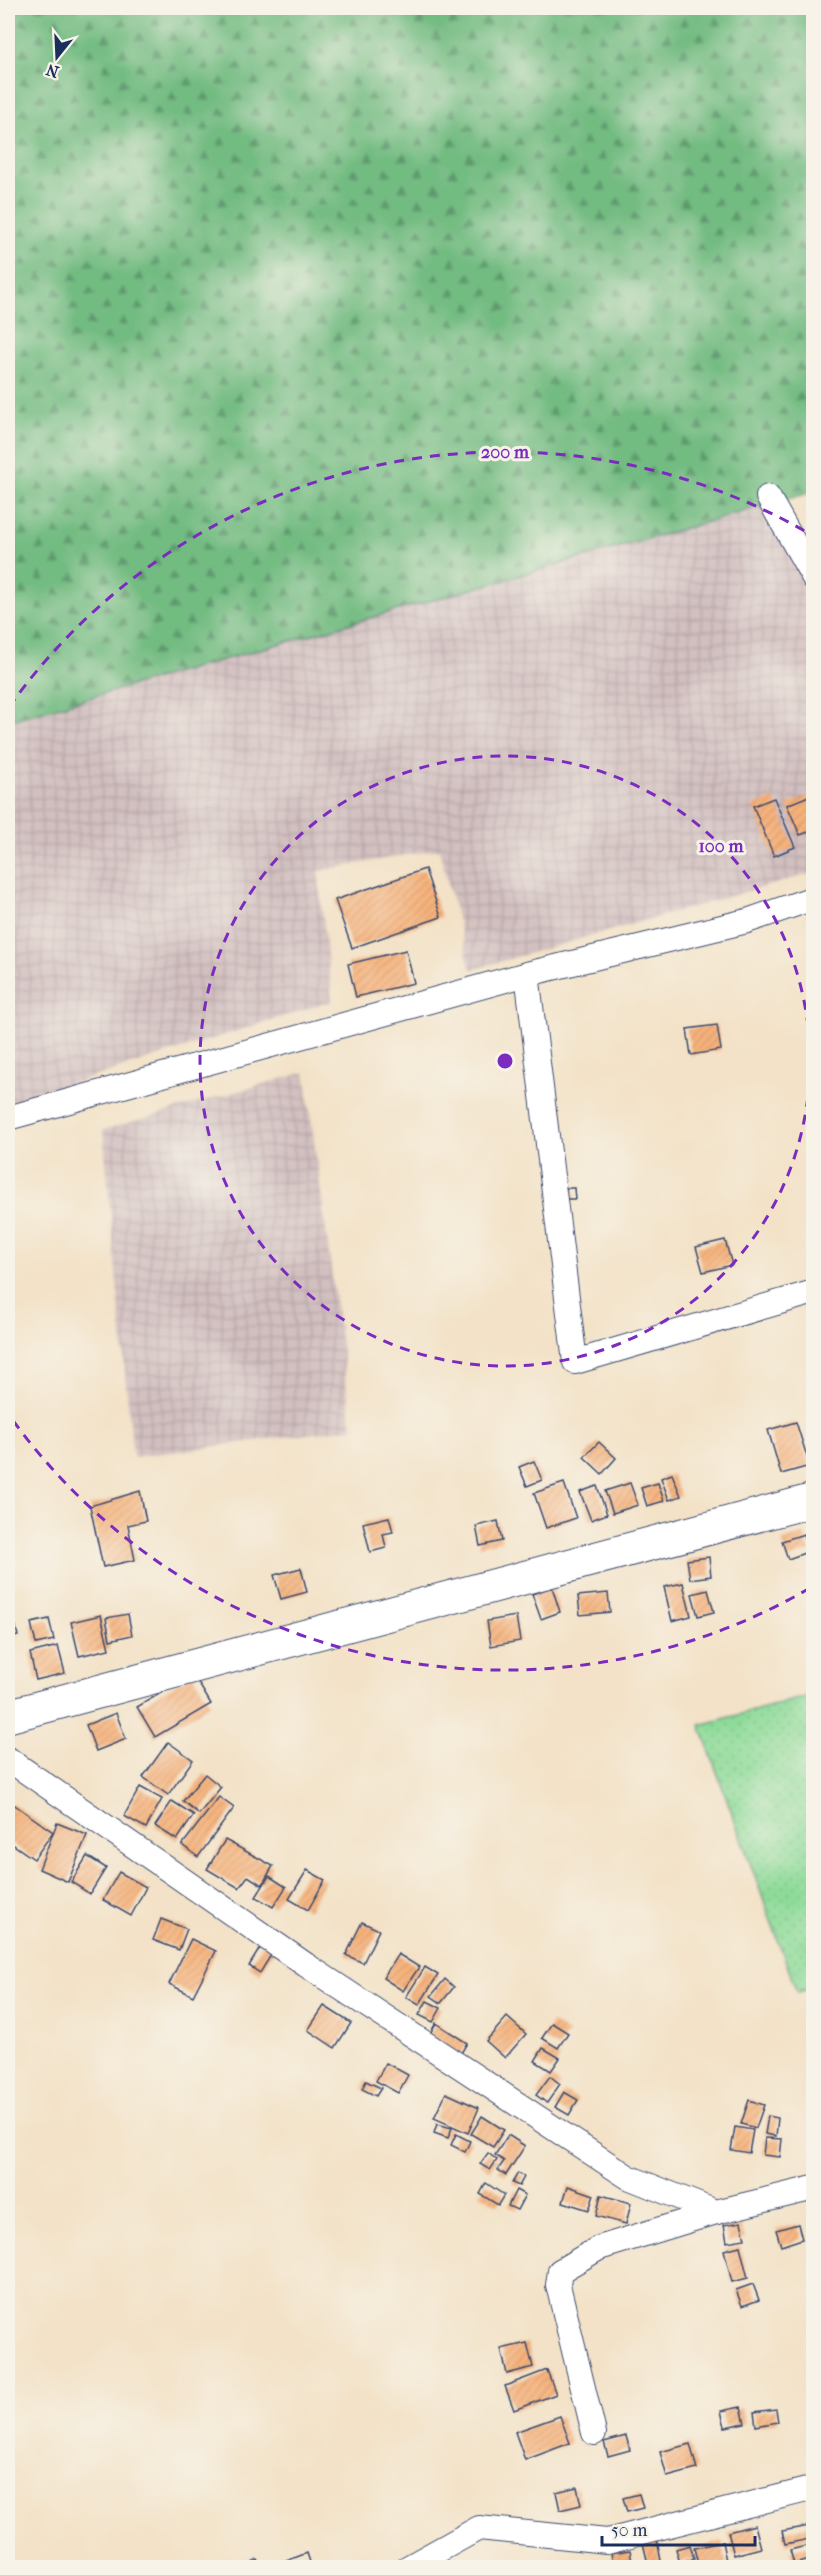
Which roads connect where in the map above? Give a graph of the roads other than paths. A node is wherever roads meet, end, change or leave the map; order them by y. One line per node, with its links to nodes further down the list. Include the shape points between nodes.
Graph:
1 (768, 497): 2 (street)
2 (813, 578)
3 (813, 898): 4 (street, via 747,921)
4 (527, 974): 5 (street); 6 (street, via 575,1362)
5 (8, 1118)
6 (813, 1292)
7 (813, 1500): 8 (main road)
8 (8, 1716)
9 (8, 1758): 11 (street, via 306,1965 628,2177)
10 (813, 2188): 11 (street)
11 (716, 2212): 12 (street, via 599,2248 560,2271 558,2285)
12 (594, 2433)
13 (813, 2488): 14 (street, via 607,2541 479,2528)
14 (406, 2568)

